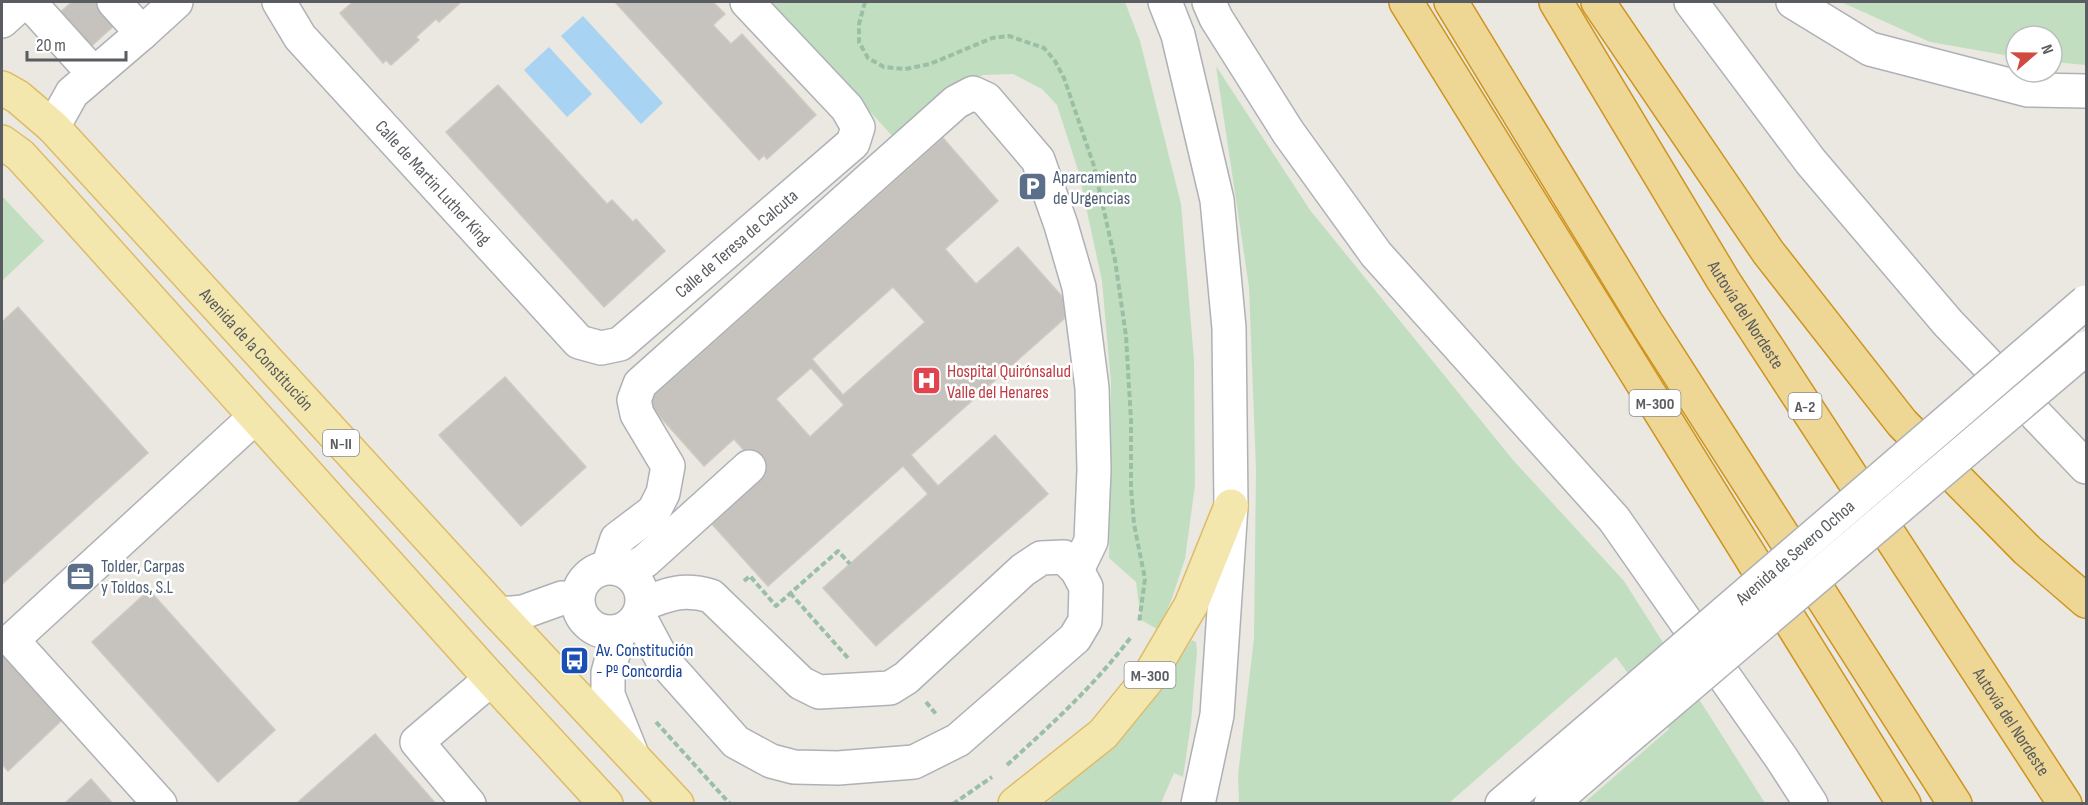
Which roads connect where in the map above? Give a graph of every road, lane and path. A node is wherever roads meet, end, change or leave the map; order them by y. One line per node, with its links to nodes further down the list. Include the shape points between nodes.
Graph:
1 (23, 2): 15 (street)
2 (29, 2): 17 (street)
3 (114, 2): 16 (street)
4 (176, 2): 16 (street)
5 (281, 2): 23 (street, Calle de Martin Luther King, via 300,37 579,342)
6 (747, 2): 23 (street, Calle de Teresa de Calcuta, via 847,108 858,127 853,143 620,344)
7 (1165, 2): 28 (street, M-300, via 1178,35 1217,200 1229,328)
8 (1209, 2): 50 (street, via 1288,132 1376,254 1614,519)
9 (1406, 2): 51 (highway, M-300)
10 (1451, 2): 52 (highway, via 1648,325)
11 (1556, 2): 53 (highway, Autovía del Nordeste / A-2, via 1724,280)
12 (1598, 2): 34 (highway, via 1768,252 1902,423 2027,549)
13 (1691, 2): 27 (street, via 1819,171 1948,323)
14 (1793, 2): 19 (street, via 1870,49 2028,90)
15 (2, 21)
16 (141, 33): 17 (street)
17 (94, 74): 20 (street, via 72,93)
18 (2, 88): 20 (main road, Avenida de la Constitución / N-II)
19 (2086, 91)
20 (54, 127): 35 (main road, Avenida de la Constitución / N-II)
21 (2, 142): 25 (main road, N-II, via 54,191)
22 (2086, 302): 39 (street, Avenida de Severo Ochoa, bridge)
23 (601, 348)
24 (2086, 348): 39 (street, Avenida de Severo Ochoa, bridge)
25 (255, 417): 37 (main road, N-II); 42 (street, via 12,640)
26 (749, 467): 30 (street, via 645,561)
27 (2086, 467)
28 (1231, 506): 46 (main road, M-300, via 1191,605 1147,680 1103,734); 47 (street, M-300, via 1217,715)
29 (850, 564): 32 (path, via 838,551 776,606)
30 (617, 569): 31 (street, via 617,539 654,511 663,493 668,466 633,400 640,384 956,102 974,93 986,99 1038,160 1079,287 1092,388 1094,470 1091,541); 33 (street, via 592,572 580,585); 36 (street, via 639,585)
31 (1077, 570): 36 (street, via 1064,557 1041,558 890,688 819,692 801,683 711,596 673,592); 36 (street, via 1086,587 1085,621 1074,638 958,740 914,762 794,767 736,742 662,659)
32 (750, 576)
33 (577, 601): 35 (street, via 561,598 523,612); 36 (street, via 586,623 596,630 607,633)
34 (2086, 601)
35 (499, 614): 40 (main road, Avenida de la Constitución / N-II)
36 (633, 617): 40 (street, via 608,673 608,695)
37 (491, 679): 43 (street, via 417,742); 44 (main road, N-II)
38 (651, 716): 45 (path)
39 (1608, 734): 48 (street, Avenida de Severo Ochoa); 49 (street, Avenida de Severo Ochoa)
40 (633, 757): 41 (main road, Avenida de la Constitución / N-II)
41 (676, 800)
42 (160, 804)
43 (469, 804)
44 (606, 804)
45 (730, 804)
46 (1015, 804)
47 (1198, 804)
48 (1502, 804)
49 (1551, 804)
50 (1811, 804)
51 (1904, 804)
52 (1955, 804)
53 (2066, 804)

